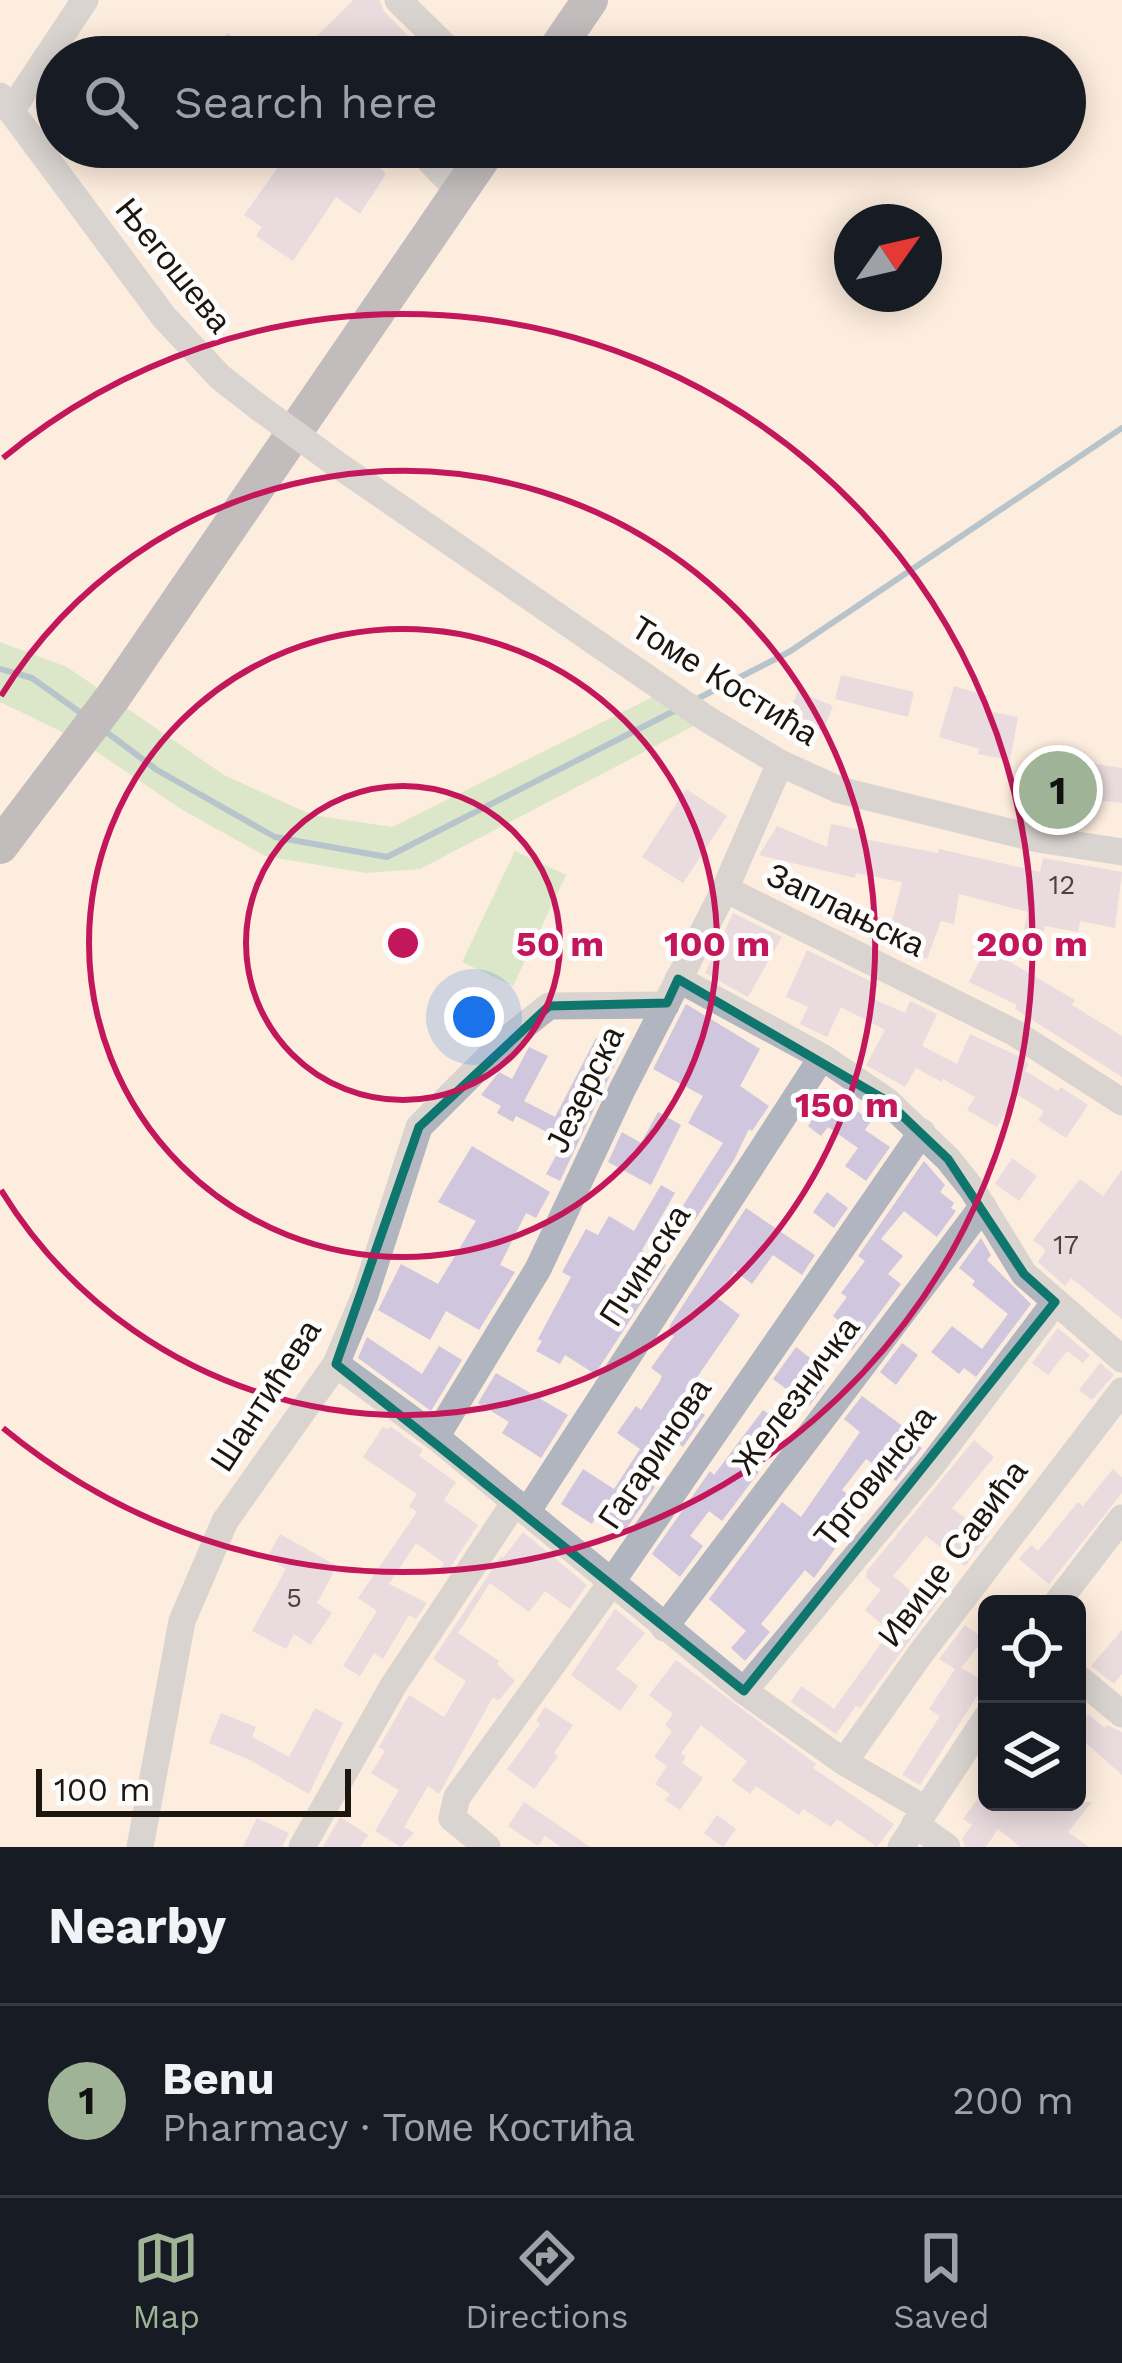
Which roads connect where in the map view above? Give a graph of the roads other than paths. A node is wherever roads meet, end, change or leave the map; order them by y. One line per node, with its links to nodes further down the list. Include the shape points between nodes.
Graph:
1 (85, 0): 4 (street)
2 (398, 0): 5 (street)
3 (590, 0): 6 (main road)
4 (57, 36)
5 (435, 36)
6 (565, 36)
7 (36, 64): 8 (street)
8 (5, 104): 9 (street, Његошева, bridge)
9 (36, 146)
10 (53, 168): 14 (street, Његошева, bridge, via 164,317 220,377)
11 (438, 168): 13 (street)
12 (476, 168): 13 (main road)
13 (460, 192): 16 (main road, via 113,697)
14 (335, 463): 15 (street, Томе Костића)
15 (780, 763): 17 (street, Томе Костића, via 839,790); 18 (street, Језерска)
16 (0, 846)
17 (1122, 852)
18 (725, 890): 19 (street, Језерска); 22 (street, Заплањска, via 971,1010)
19 (678, 979): 20 (street, Језерска); 21 (street)
20 (666, 1005): 27 (street, Шантићева, via 549,1006 419,1127); 29 (street, Језерска, via 538,1269)
21 (822, 1057): 23 (street); 30 (street, Пчињска)
22 (1122, 1102)
23 (922, 1132): 24 (street); 33 (street, Гагаринова)
24 (983, 1206): 25 (street, via 1024,1274); 35 (street, Железничка)
25 (1055, 1302): 26 (street); 37 (street, Трговинска)
26 (1122, 1359)
27 (336, 1364): 29 (street); 42 (street, Шантићева, via 225,1521 182,1621)
28 (1122, 1391): 40 (street, Ивице Савића)
29 (436, 1437): 30 (street)
30 (520, 1507): 33 (street); 43 (street, Пчињска, via 393,1686)
31 (1122, 1517): 32 (street)
32 (1113, 1548): 34 (street)
33 (610, 1581): 35 (street); 44 (street, Гагаринова, via 451,1811)
34 (1065, 1595)
35 (664, 1628): 37 (street)
36 (1086, 1684): 38 (street)
37 (744, 1690): 40 (street)
38 (1122, 1714)
39 (978, 1730): 41 (street)
40 (844, 1762): 41 (street)
41 (913, 1826): 45 (street)
42 (140, 1847)
43 (302, 1847)
44 (488, 1847)
45 (946, 1847)

